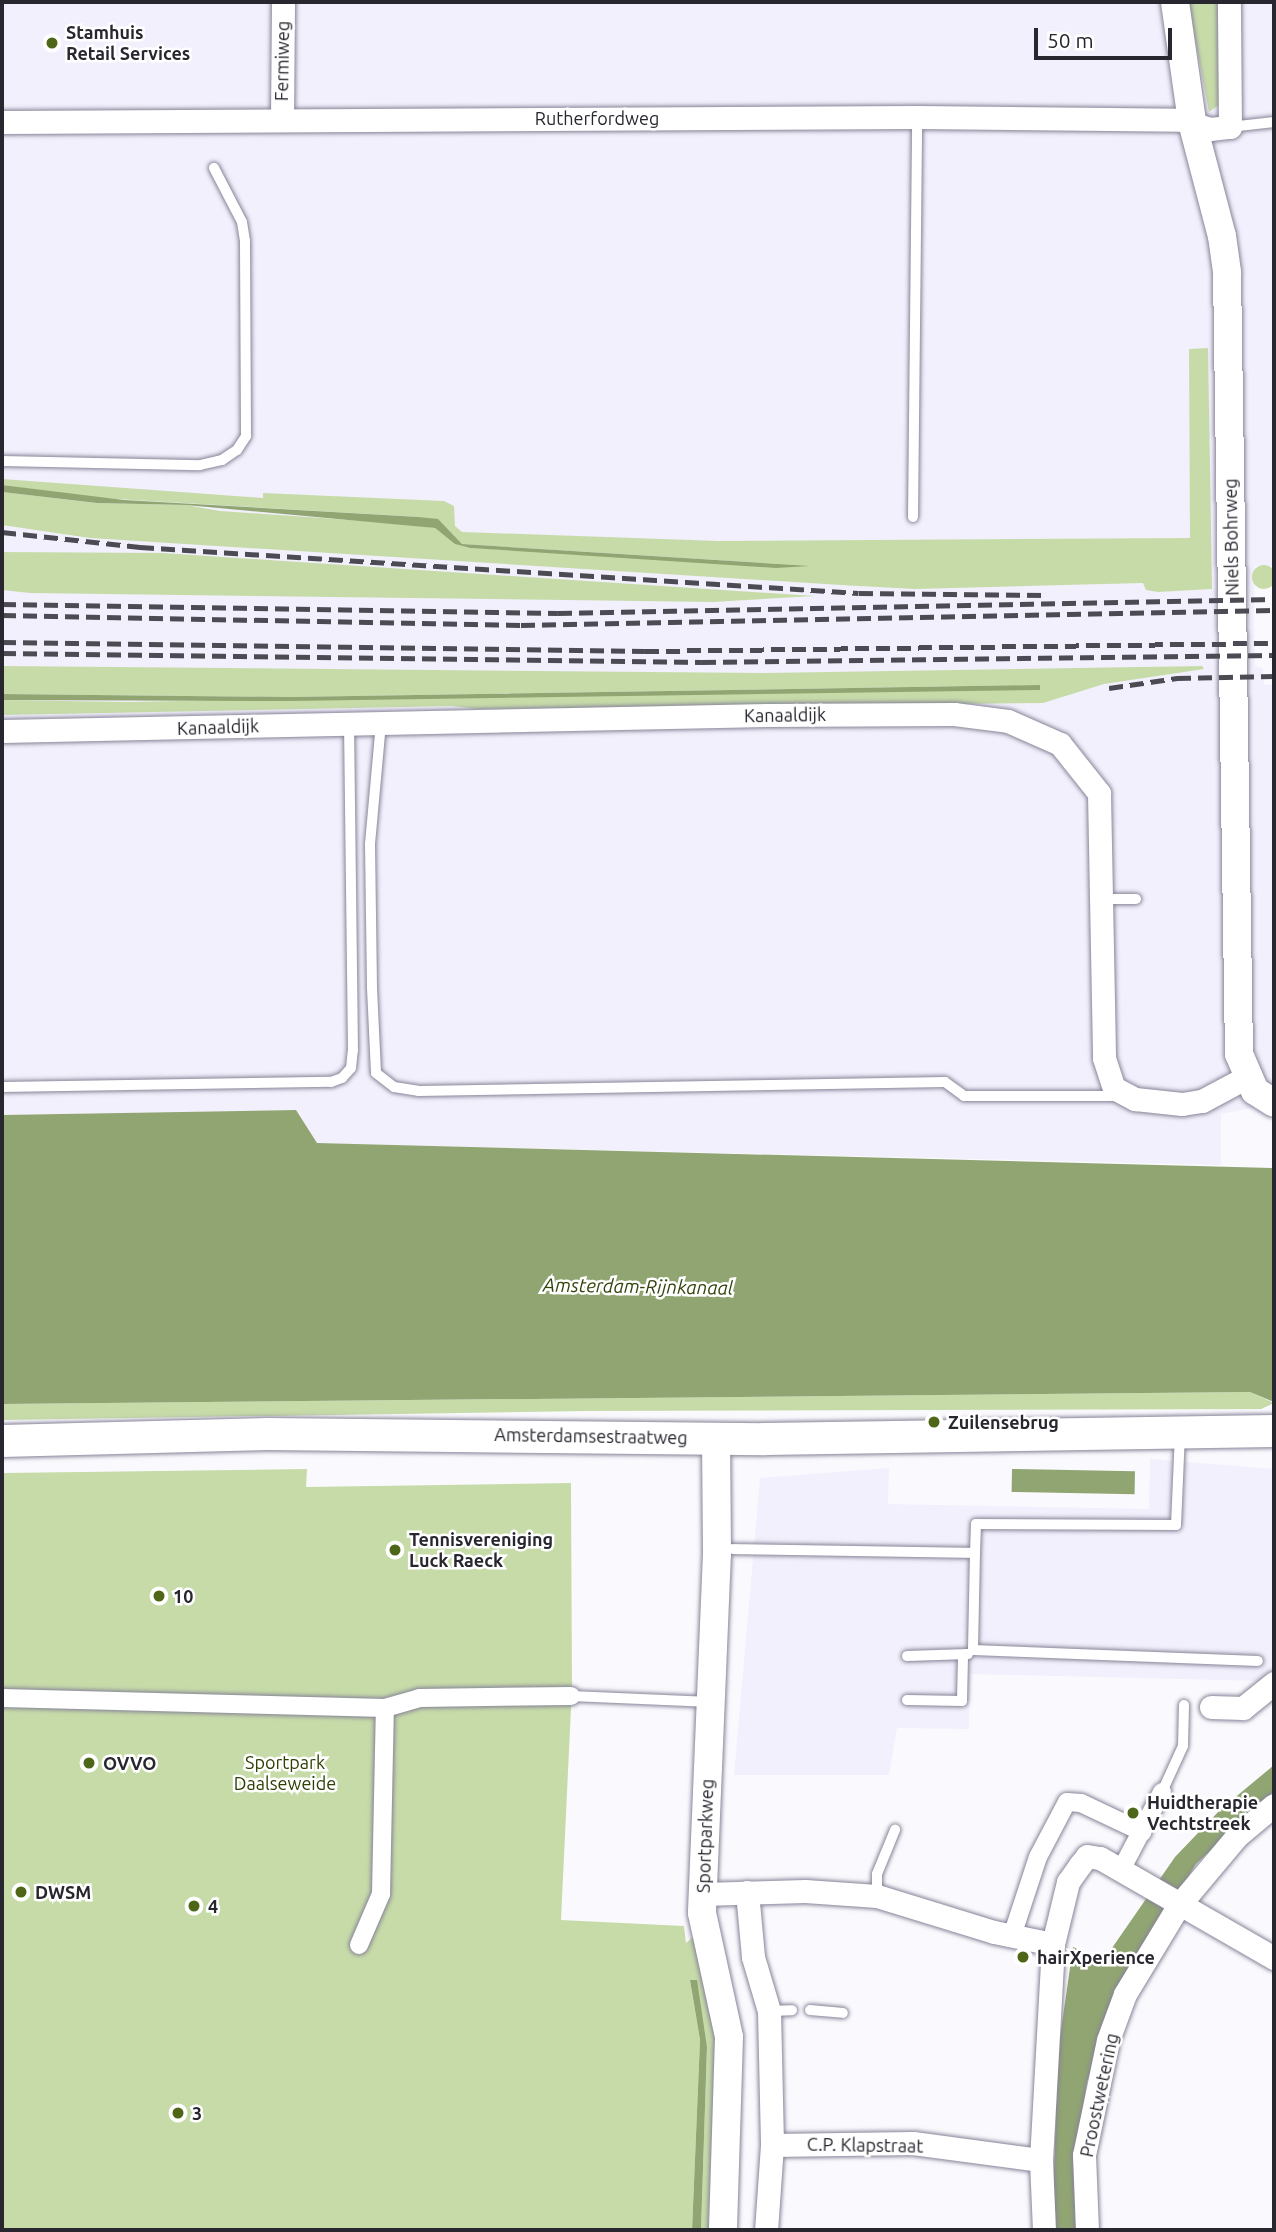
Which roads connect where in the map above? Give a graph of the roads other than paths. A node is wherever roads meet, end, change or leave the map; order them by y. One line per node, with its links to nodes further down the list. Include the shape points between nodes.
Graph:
1 (283, 2): 5 (street, Fermiweg)
2 (1175, 2): 7 (street, Niels Bohrweg)
3 (1229, 2): 9 (street)
4 (916, 117): 5 (street, Rutherfordweg); 7 (street, Rutherfordweg); 12 (lane)
5 (282, 120): 6 (street, Rutherfordweg)
6 (2, 122)
7 (1192, 122): 9 (street, Rutherfordweg, via 1210,128); 18 (street, Niels Bohrweg, via 1227,272 1237,961 1240,1054)
8 (1274, 122): 9 (lane)
9 (1230, 127)
10 (214, 168): 11 (lane, via 242,222 245,241 246,436 237,450 222,460 200,465)
11 (2, 461)
12 (914, 517)
13 (382, 723): 14 (street, Kanaaldijk); 16 (street, Kanaaldijk, via 912,714 1008,722 1060,744 1099,793); 20 (lane, via 370,844 376,1073 394,1087 418,1091 944,1082 964,1096)
14 (349, 724): 15 (street, Kanaaldijk); 19 (lane, via 353,1050 351,1068 342,1078 331,1082)
15 (2, 731)
16 (1103, 899): 17 (lane); 20 (street, Kanaaldijk, via 1104,1058 1114,1088)
17 (1136, 899)
18 (1247, 1077): 20 (street, via 1202,1101 1163,1104); 21 (street, via 1255,1091)
19 (2, 1087)
20 (1129, 1096)
21 (1274, 1102)
22 (1274, 1431): 23 (main road, Amsterdamsestraatweg)
23 (1180, 1432): 24 (main road, Amsterdamsestraatweg); 27 (lane, via 1176,1525 976,1524)
24 (716, 1438): 25 (main road, Amsterdamsestraatweg, via 268,1434); 35 (street, Sportparkweg)
25 (2, 1441)
26 (733, 1549): 27 (lane)
27 (975, 1553): 28 (lane)
28 (968, 1654): 29 (lane); 30 (lane); 34 (lane, via 962,1701)
29 (907, 1656)
30 (1258, 1661)
31 (1274, 1683): 37 (street, via 1243,1708)
32 (571, 1696): 35 (lane); 38 (street, via 419,1698)
33 (2, 1698): 38 (street)
34 (908, 1700)
35 (710, 1702): 45 (street, Sportparkweg)
36 (1184, 1705): 39 (lane, via 1183,1746)
37 (1211, 1707)
38 (385, 1708): 50 (street, via 381,1894)
39 (1162, 1792): 42 (street)
40 (1274, 1805): 47 (street, Proostwetering, via 1237,1836)
41 (895, 1830): 46 (lane, via 877,1874)
42 (1142, 1832): 43 (street); 48 (street, via 1081,1803 1067,1802 1038,1857)
43 (1122, 1868): 47 (street); 49 (street, via 1087,1856 1068,1882)
44 (747, 1892): 45 (street); 46 (street); 54 (street, via 753,1957 780,2011)
45 (703, 1894): 56 (street, Sportparkweg, via 704,1927 729,2037)
46 (877, 1896): 48 (street)
47 (1177, 1904): 51 (street); 59 (street, Proostwetering, via 1125,1994 1108,2040 1084,2155)
48 (1012, 1936): 49 (street)
49 (1053, 1944): 55 (street)
50 (359, 1945)
51 (1274, 1958)
52 (810, 2010): 53 (lane)
53 (843, 2012)
54 (772, 2145): 55 (street, C.P. Klapstraat, via 913,2143); 57 (street)
55 (1041, 2160): 58 (street)
56 (723, 2230)
57 (766, 2230)
58 (1044, 2230)
59 (1087, 2230)

